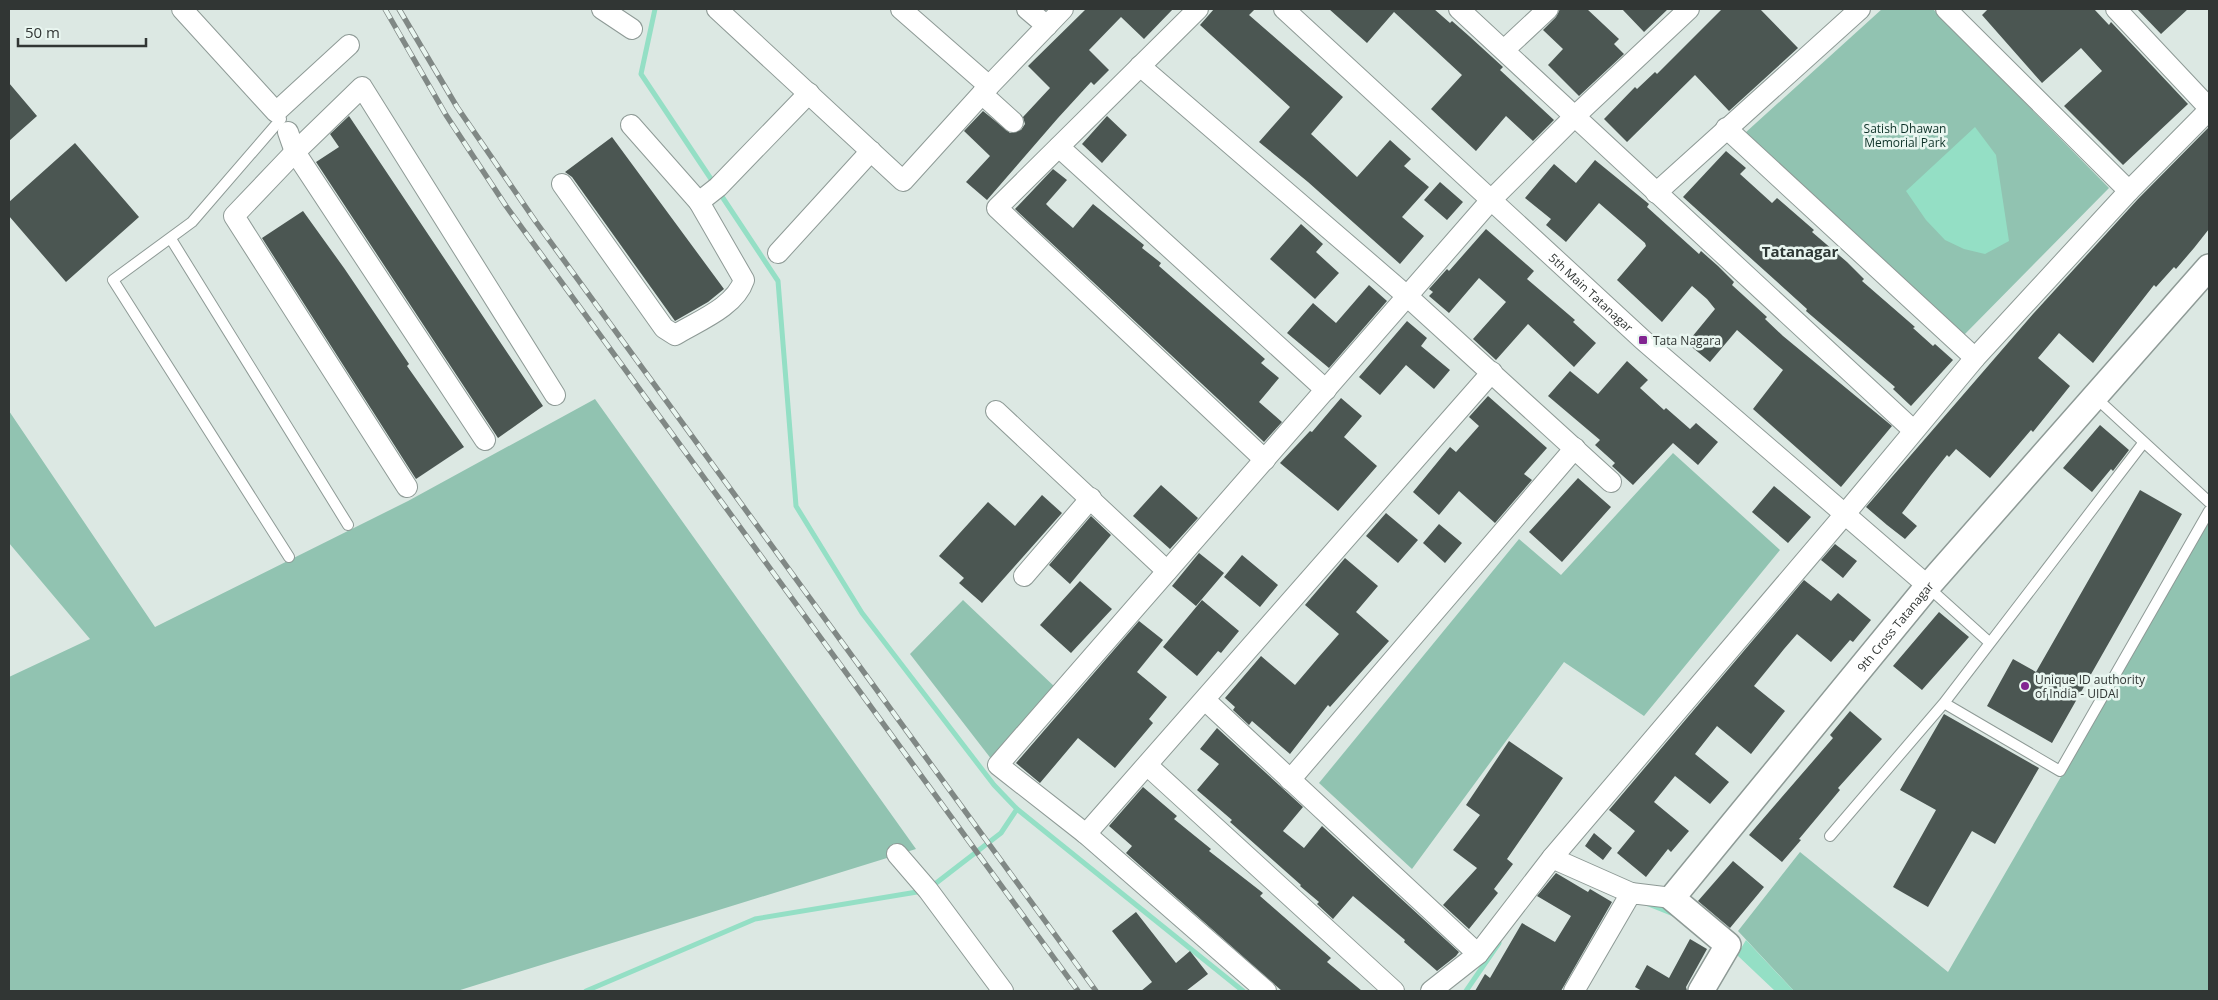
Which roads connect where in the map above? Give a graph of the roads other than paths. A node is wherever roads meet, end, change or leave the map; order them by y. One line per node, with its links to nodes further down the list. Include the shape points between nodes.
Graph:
1 (182, 9): 24 (street)
2 (602, 9): 16 (street)
3 (716, 9): 21 (street)
4 (901, 9): 20 (street)
5 (1027, 9): 15 (street)
6 (1063, 9): 15 (street)
7 (1198, 9): 19 (street)
8 (1284, 9): 35 (street, 5th Main Tatanagar)
9 (1459, 9): 18 (street)
10 (1548, 9): 18 (street)
11 (1689, 9): 23 (street)
12 (1860, 9): 27 (street)
13 (1946, 9): 32 (street)
14 (2116, 9): 22 (street)
15 (1047, 26): 20 (street)
16 (632, 29)
17 (349, 45): 24 (street)
18 (1504, 50): 23 (street)
19 (1140, 66): 28 (street); 39 (street)
20 (985, 90): 25 (street); 29 (street, via 903,181)
21 (809, 93): 29 (street); 33 (street)
22 (2209, 109): 32 (street)
23 (1574, 117): 34 (street); 35 (street)
24 (282, 121): 30 (street); 36 (lane, via 192,222)
25 (1013, 122)
26 (631, 125): 33 (street)
27 (1726, 128): 34 (street); 40 (street)
28 (1059, 147): 42 (street); 50 (street, via 997,208)
29 (871, 151): 37 (street)
30 (295, 152): 43 (street, via 362,87); 47 (street); 52 (street, via 234,216)
31 (562, 184): 33 (street, via 664,328 675,335 731,301 741,290 744,280)
32 (2129, 191): 40 (street)
33 (710, 193)
34 (1656, 193): 46 (street)
35 (1491, 200): 39 (street); 56 (street, 5th Main Tatanagar, via 1643,340)
36 (171, 239): 57 (lane); 58 (lane, via 113,280)
37 (778, 253)
38 (2209, 267): 44 (street, 9th Cross Tatanagar)
39 (1407, 296): 41 (street); 42 (street)
40 (1975, 358): 46 (street)
41 (1492, 372): 49 (street); 63 (street)
42 (1326, 390): 50 (street)
43 (555, 395)
44 (2095, 397): 48 (lane); 61 (street, 9th Cross Tatanagar)
45 (996, 411): 53 (street)
46 (1913, 430): 56 (street)
47 (485, 440)
48 (2144, 442): 54 (lane); 62 (lane)
49 (1575, 448): 51 (street); 66 (street)
50 (1265, 460): 59 (street)
51 (1611, 482)
52 (407, 487)
53 (1091, 498): 59 (street); 60 (street)
54 (2209, 502)
55 (2209, 511): 64 (lane, via 2060,771)
56 (1845, 514): 61 (street, 5th Main Tatanagar); 70 (street)
57 (348, 525)
58 (289, 557)
59 (1167, 571): 67 (street, via 998,766)
60 (1024, 576)
61 (1928, 586): 62 (lane); 72 (street, 9th Cross Tatanagar)
62 (1990, 643): 64 (lane)
63 (1205, 700): 65 (street); 66 (street)
64 (1944, 703): 68 (lane)
65 (1148, 766): 67 (street); 76 (street)
66 (1290, 780): 73 (street)
67 (1086, 834): 75 (street)
68 (1830, 836)
69 (897, 854): 74 (street)
70 (1552, 858): 71 (street); 73 (street)
71 (1632, 893): 72 (street); 78 (street)
72 (1672, 898): 79 (street, via 1728,946)
73 (1478, 954): 77 (street)
74 (1003, 991)
75 (1266, 991)
76 (1394, 991)
77 (1431, 991)
78 (1574, 991)
79 (1701, 991)

